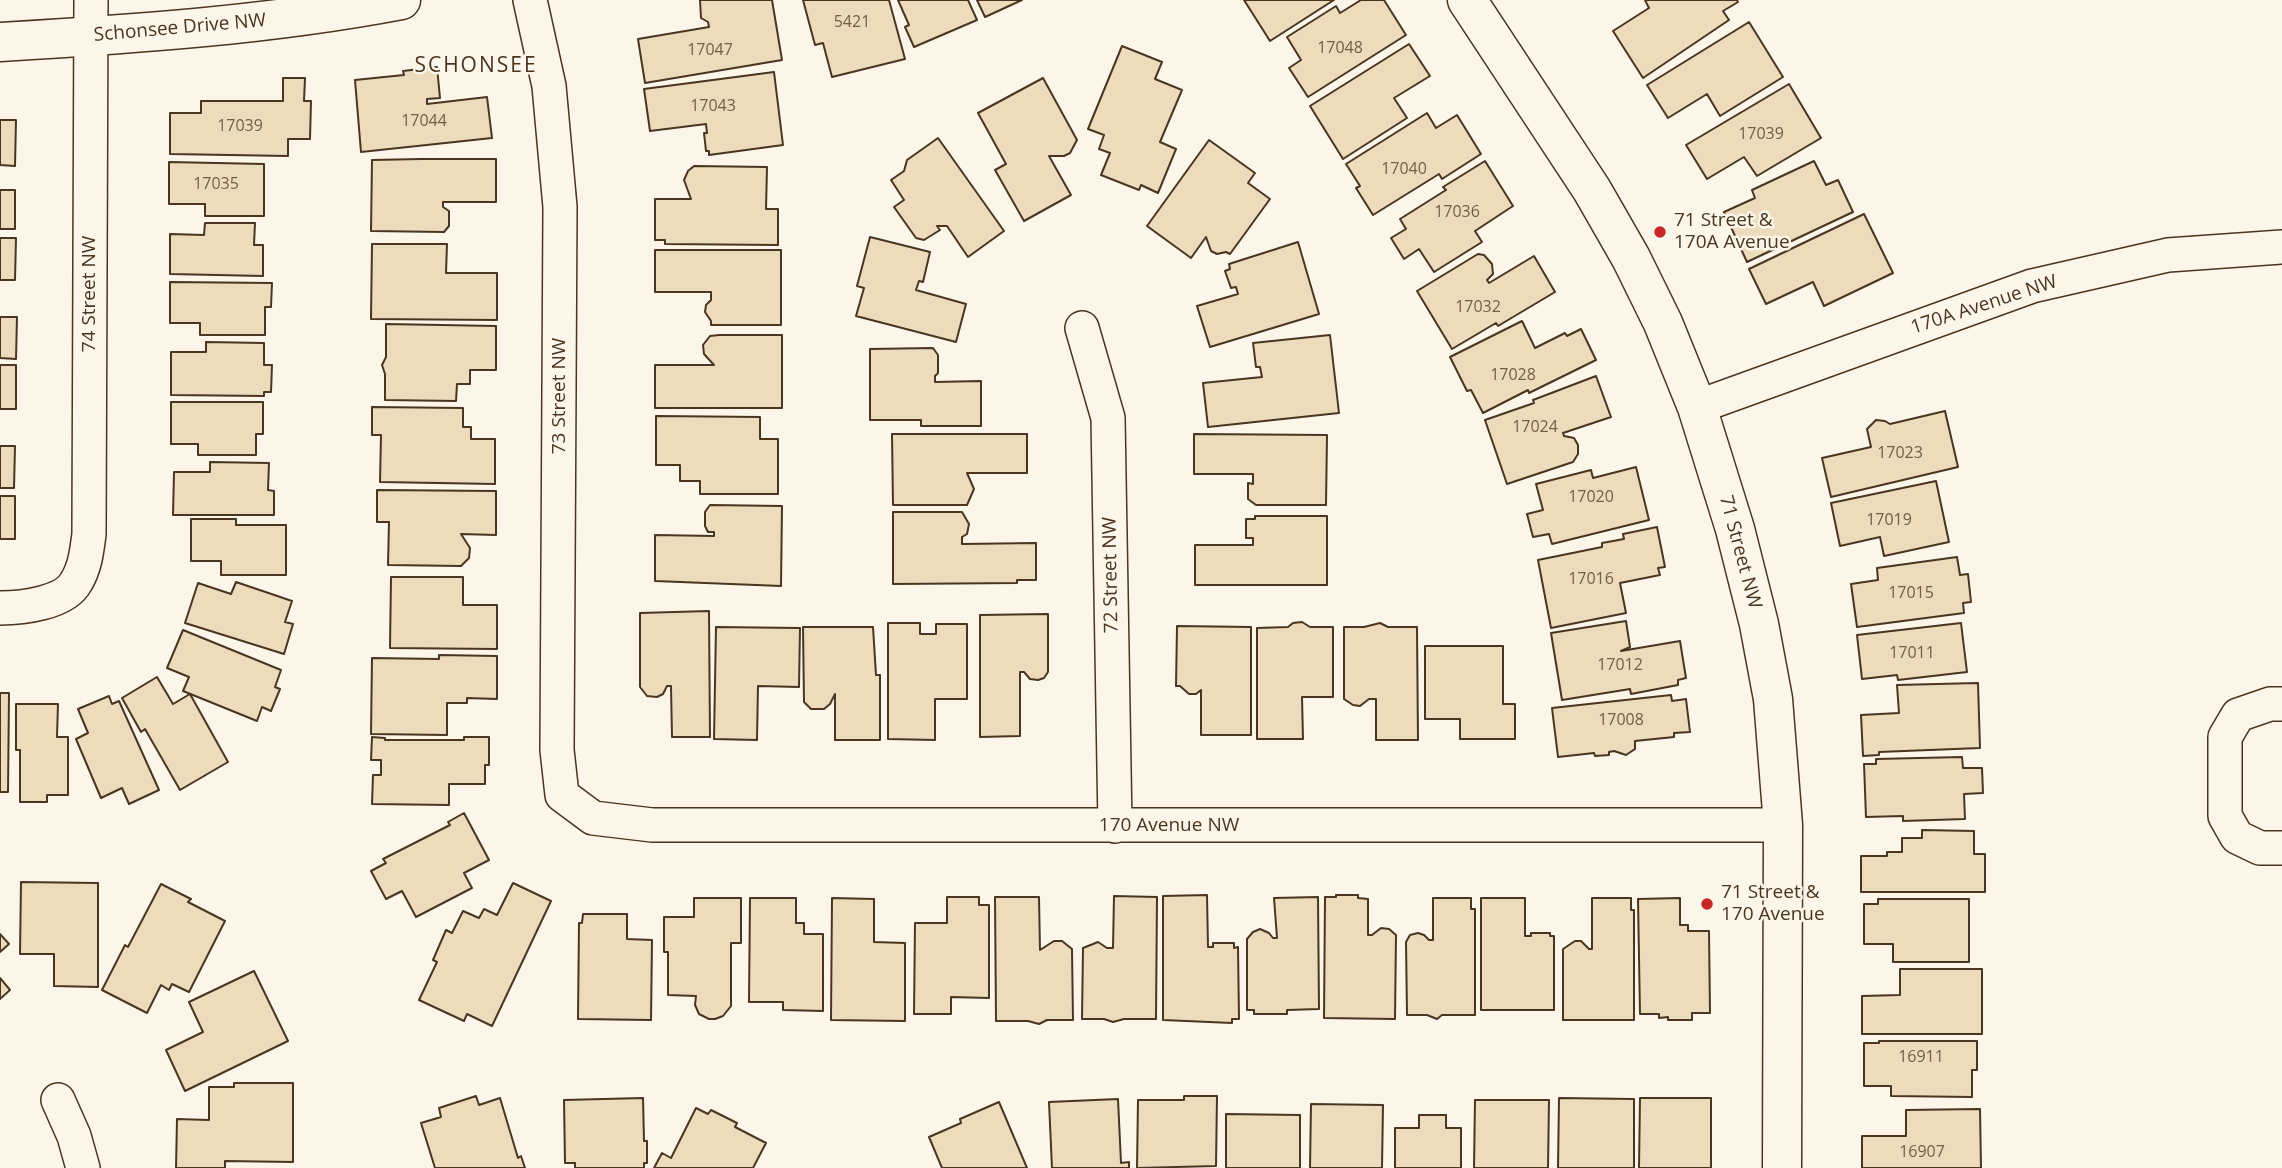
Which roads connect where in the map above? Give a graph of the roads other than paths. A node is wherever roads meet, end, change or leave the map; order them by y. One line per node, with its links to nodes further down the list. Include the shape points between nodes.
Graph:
1 (401, 0): 4 (street, Schonsee Drive NW, via 206,28)
2 (530, 0): 11 (street, 73 Street NW, via 549,86 560,207 557,750)
3 (1467, 0): 8 (street, 71 Street NW, via 1631,258)
4 (91, 18): 5 (street, Schonsee Drive NW); 9 (street, 74 Street NW, via 89,534 85,560 75,585 57,598 32,606)
5 (0, 42)
6 (2282, 247): 8 (street, 170A Avenue NW, via 2168,255 2032,286)
7 (1082, 328): 13 (street, 72 Street NW, via 1108,418)
8 (1697, 407): 12 (street, 71 Street NW, via 1759,624 1773,699)
9 (0, 608)
10 (2282, 704): 14 (street, via 2238,715 2225,737 2225,816 2237,836 2260,848)
11 (562, 795): 13 (street, 170 Avenue NW, via 593,818 652,825)
12 (1783, 825): 13 (street, 170 Avenue NW); 17 (street, 71 Street NW)
13 (1115, 826)
14 (2282, 848)
15 (58, 1100): 16 (street)
16 (83, 1168)
17 (1782, 1168)

